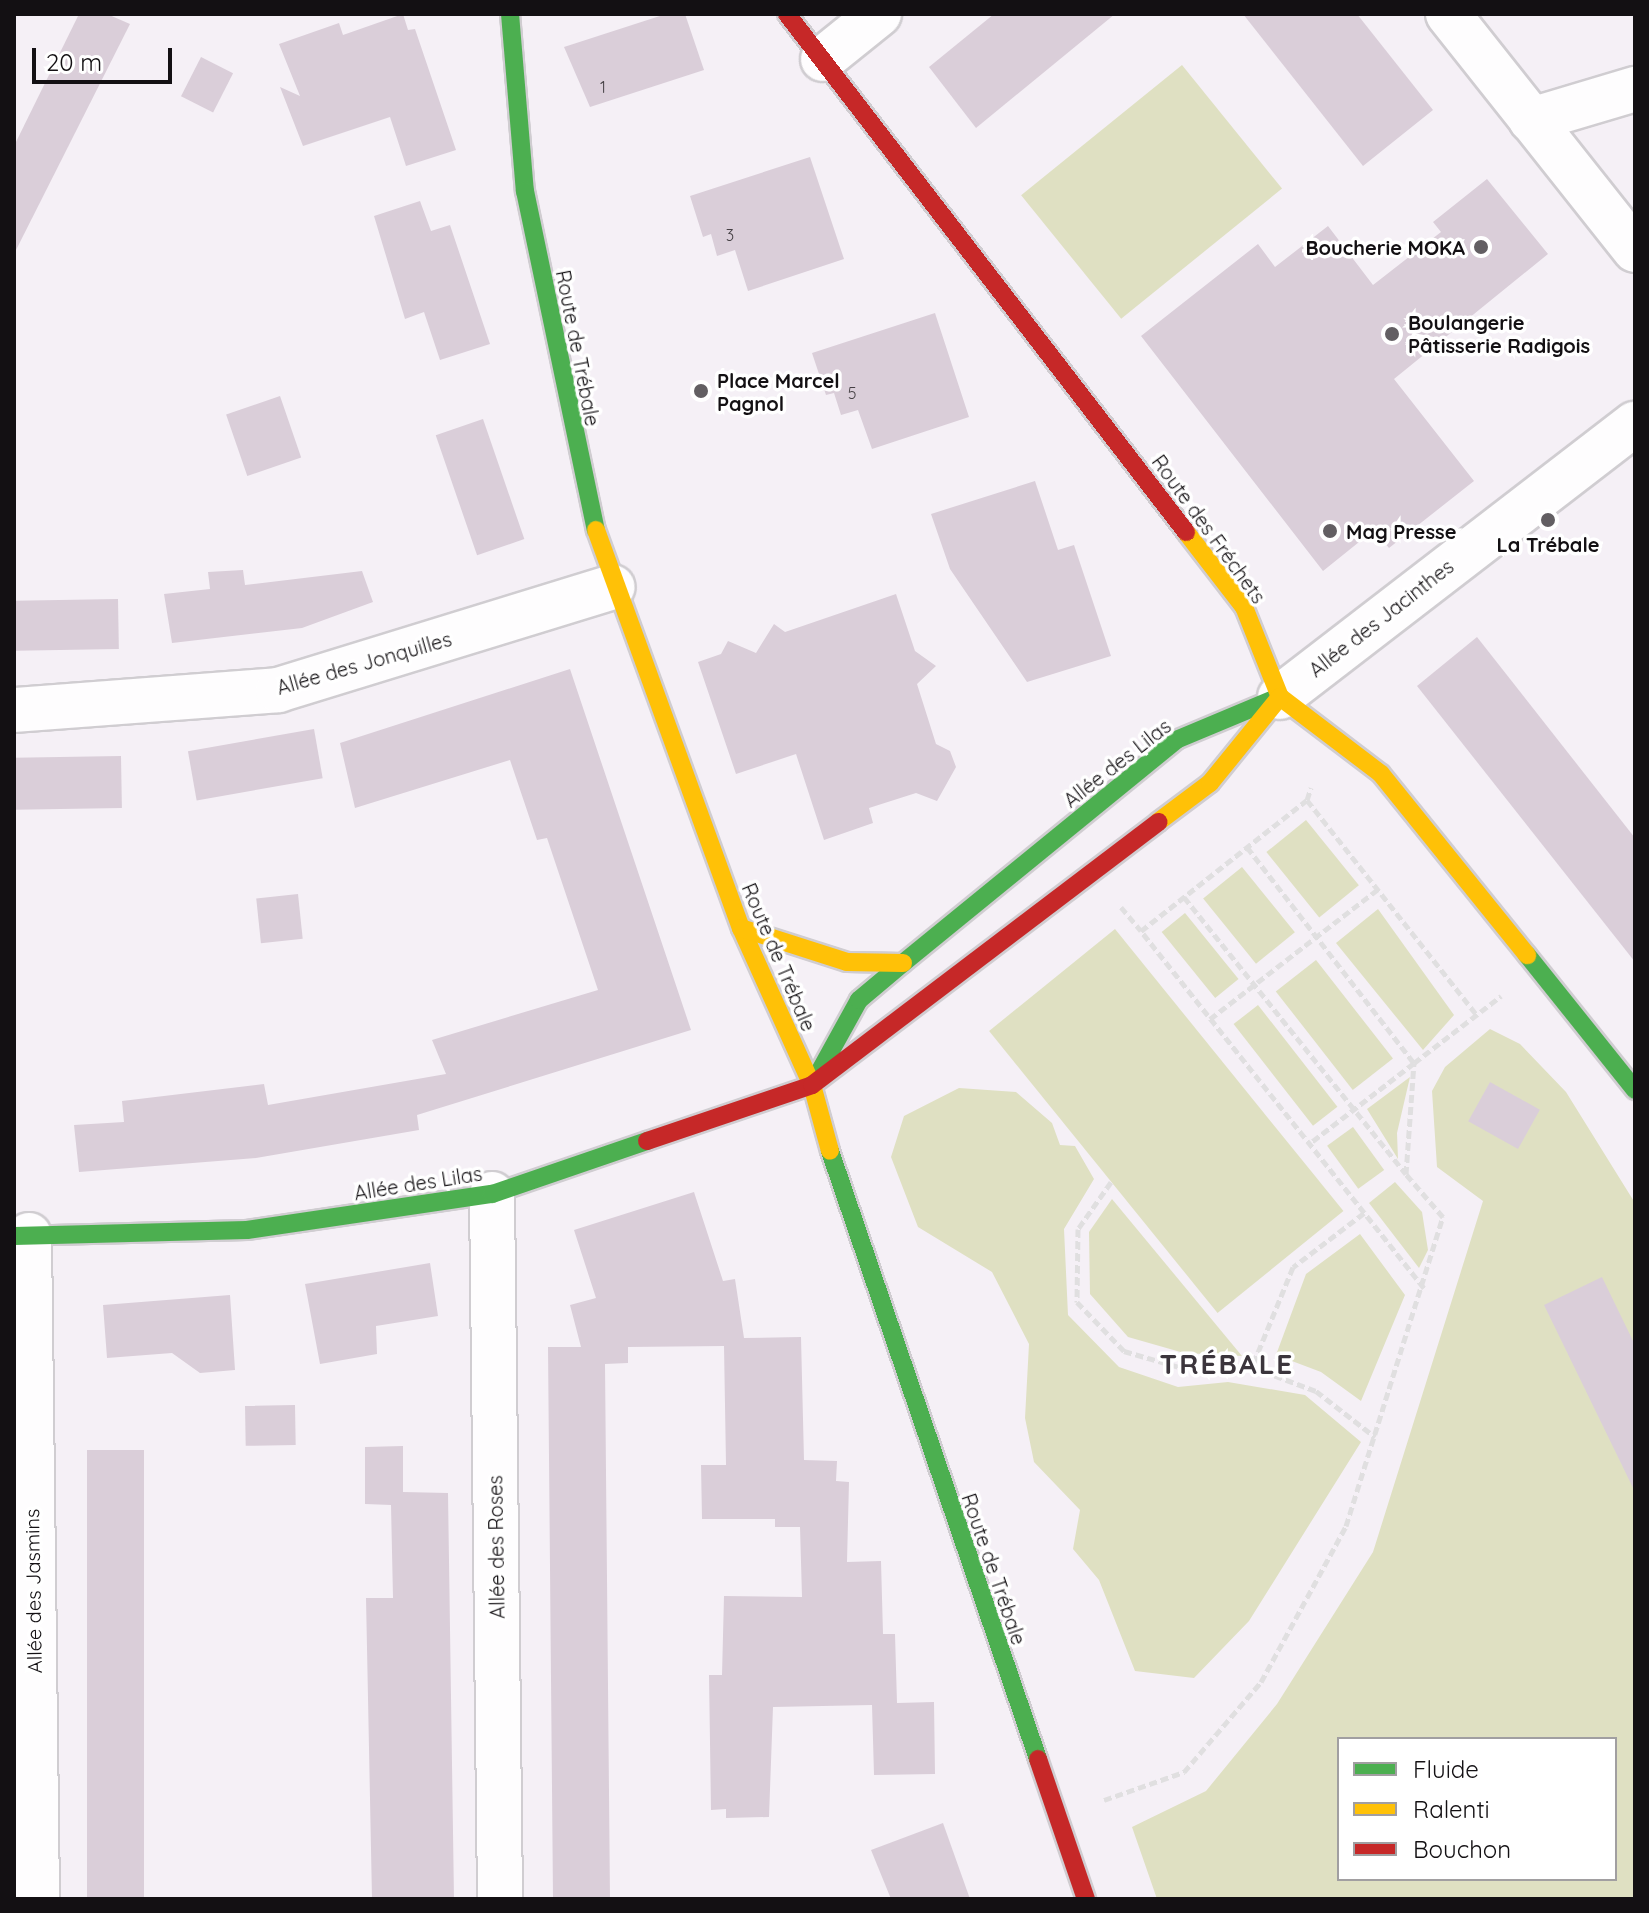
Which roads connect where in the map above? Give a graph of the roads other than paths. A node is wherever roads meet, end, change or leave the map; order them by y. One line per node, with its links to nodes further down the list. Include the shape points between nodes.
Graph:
1 (510, 14): 10 (street, Route de Trébale, via 525,191 578,463)
2 (787, 14): 5 (street, Route des Fréchets)
3 (879, 14): 5 (street)
4 (1448, 14): 7 (street)
5 (823, 59): 11 (street, Route des Fréchets, via 1244,607)
6 (1635, 89): 7 (street)
7 (1531, 120): 8 (street)
8 (1635, 250)
9 (1635, 424): 11 (street, Allée des Jacinthes)
10 (612, 587): 12 (street, Allée des Jonquilles, via 278,690); 13 (street, Route de Trébale)
11 (1280, 697): 14 (street, Allée des Lilas, via 1176,740); 15 (street, Allée des Lilas, via 1210,783); 16 (street, via 1381,774)
12 (14, 710)
13 (741, 928): 14 (street, via 847,962); 15 (street, Route de Trébale)
14 (903, 963): 15 (street, Allée des Lilas, via 859,1000)
15 (812, 1085): 17 (street, Allée des Lilas); 21 (street, Route de Trébale, via 841,1193)
16 (1635, 1090)
17 (492, 1194): 18 (street, Allée des Lilas, via 247,1230); 20 (street, Allée des Roses)
18 (22, 1236): 19 (street, Allée des Jasmins)
19 (37, 1899)
20 (500, 1899)
21 (1086, 1899)

